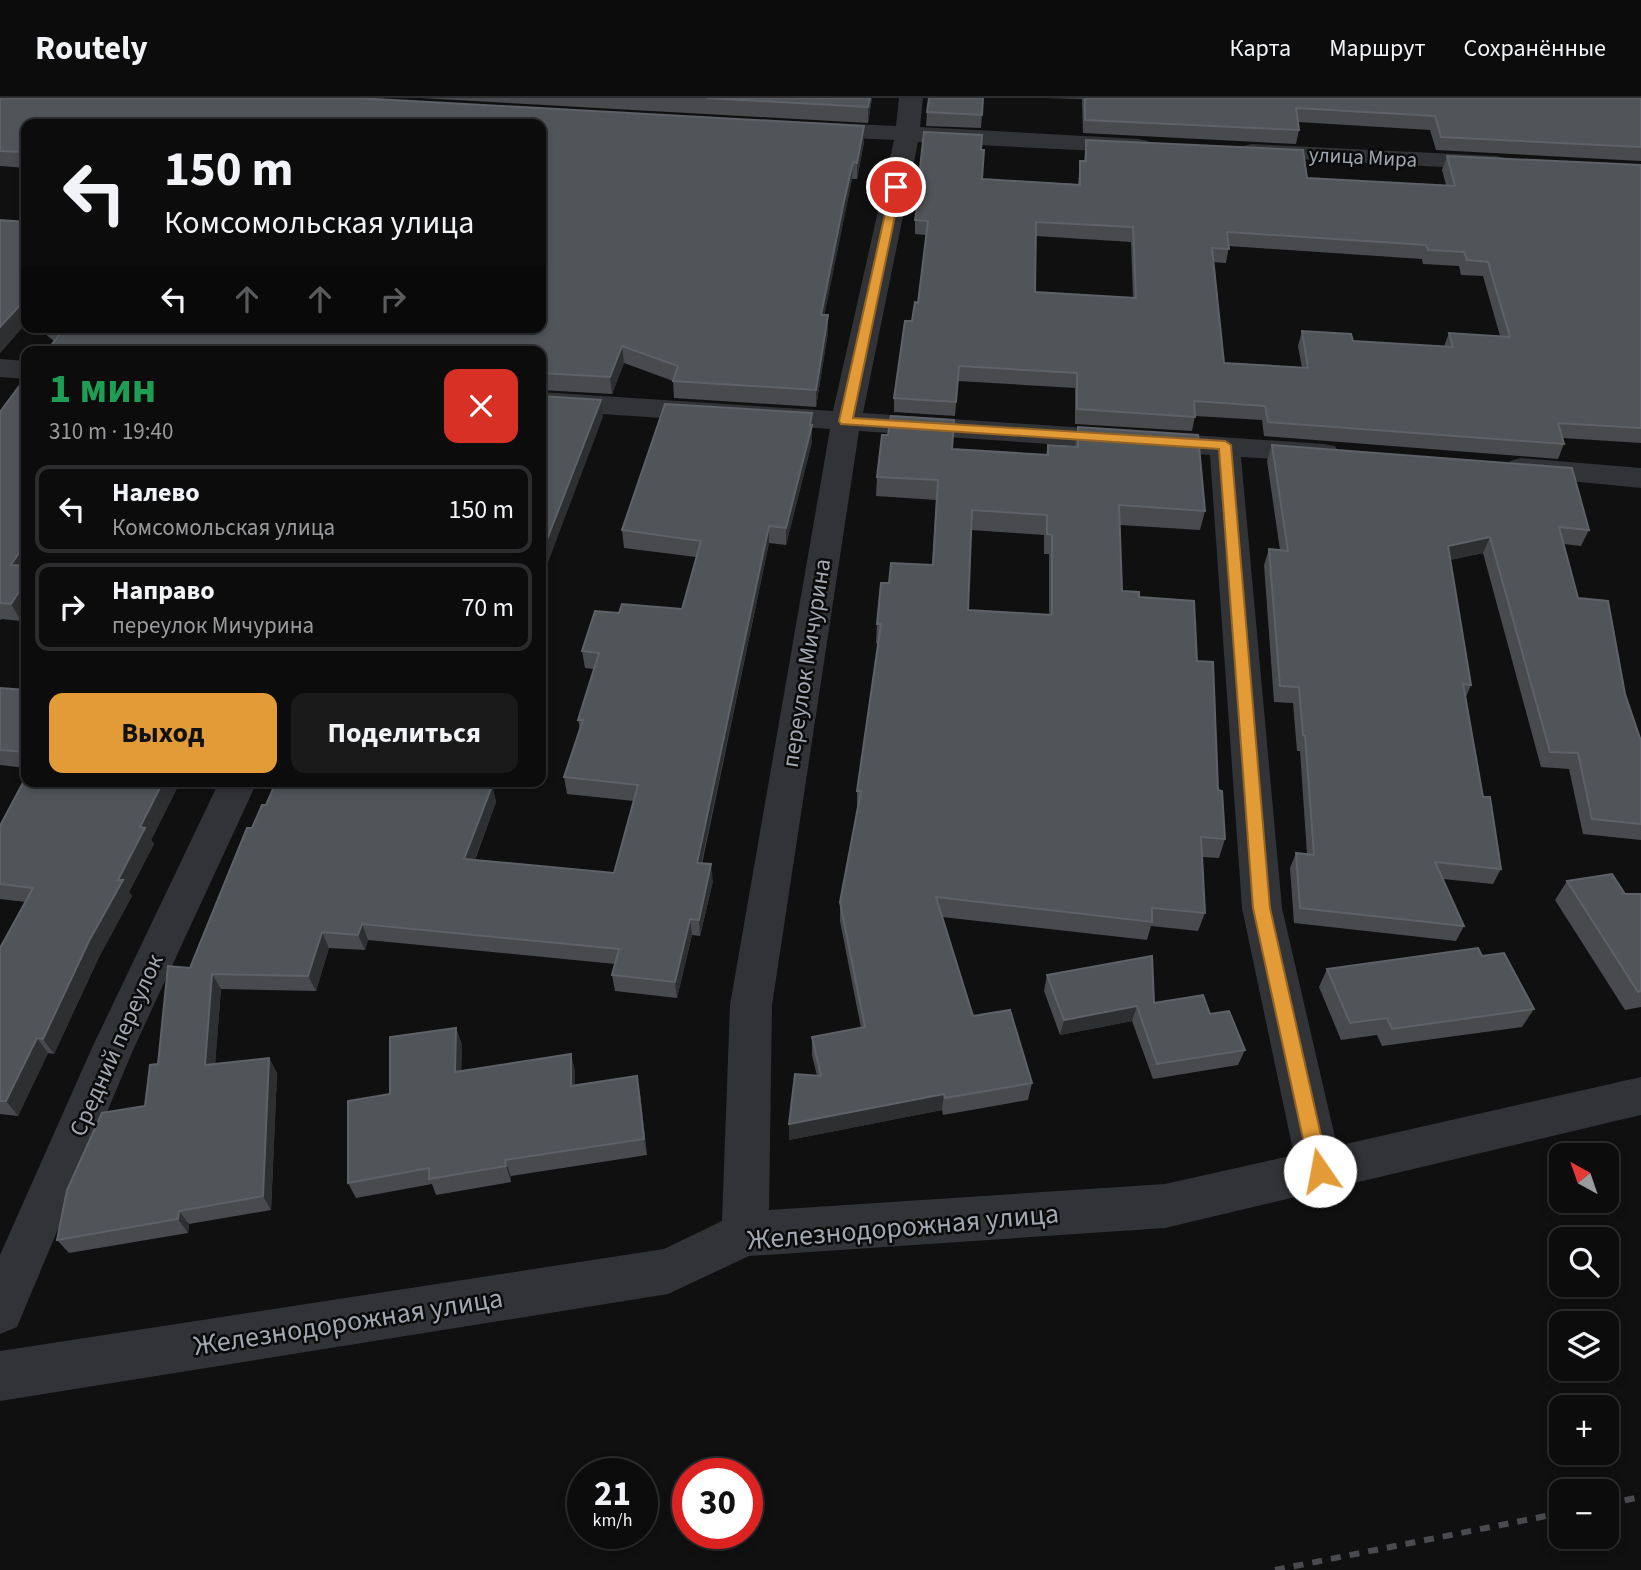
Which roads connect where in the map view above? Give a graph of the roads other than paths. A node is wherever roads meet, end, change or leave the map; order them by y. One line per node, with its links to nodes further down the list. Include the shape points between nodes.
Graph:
1 (912, 98): 3 (street, переулок Мичурина)
2 (783, 128): 3 (street)
3 (907, 135): 4 (street); 8 (street, переулок Мичурина)
4 (1157, 147)
5 (1226, 150): 6 (street, улица Мира)
6 (1516, 164)
7 (546, 401): 8 (street)
8 (846, 421): 9 (street); 16 (street, переулок Мичурина, via 751,1005)
9 (1225, 445): 10 (street); 15 (street, via 1262,908)
10 (1350, 455)
11 (1489, 466): 12 (street)
12 (1641, 478)
13 (237, 787): 17 (street, Средний переулок, via 112,1050)
14 (1641, 1096): 15 (street, Железнодорожная улица)
15 (1320, 1171): 16 (street, Железнодорожная улица, via 1165,1206)
16 (745, 1234): 18 (street, Железнодорожная улица, via 668,1271)
17 (0, 1310)
18 (0, 1377)

